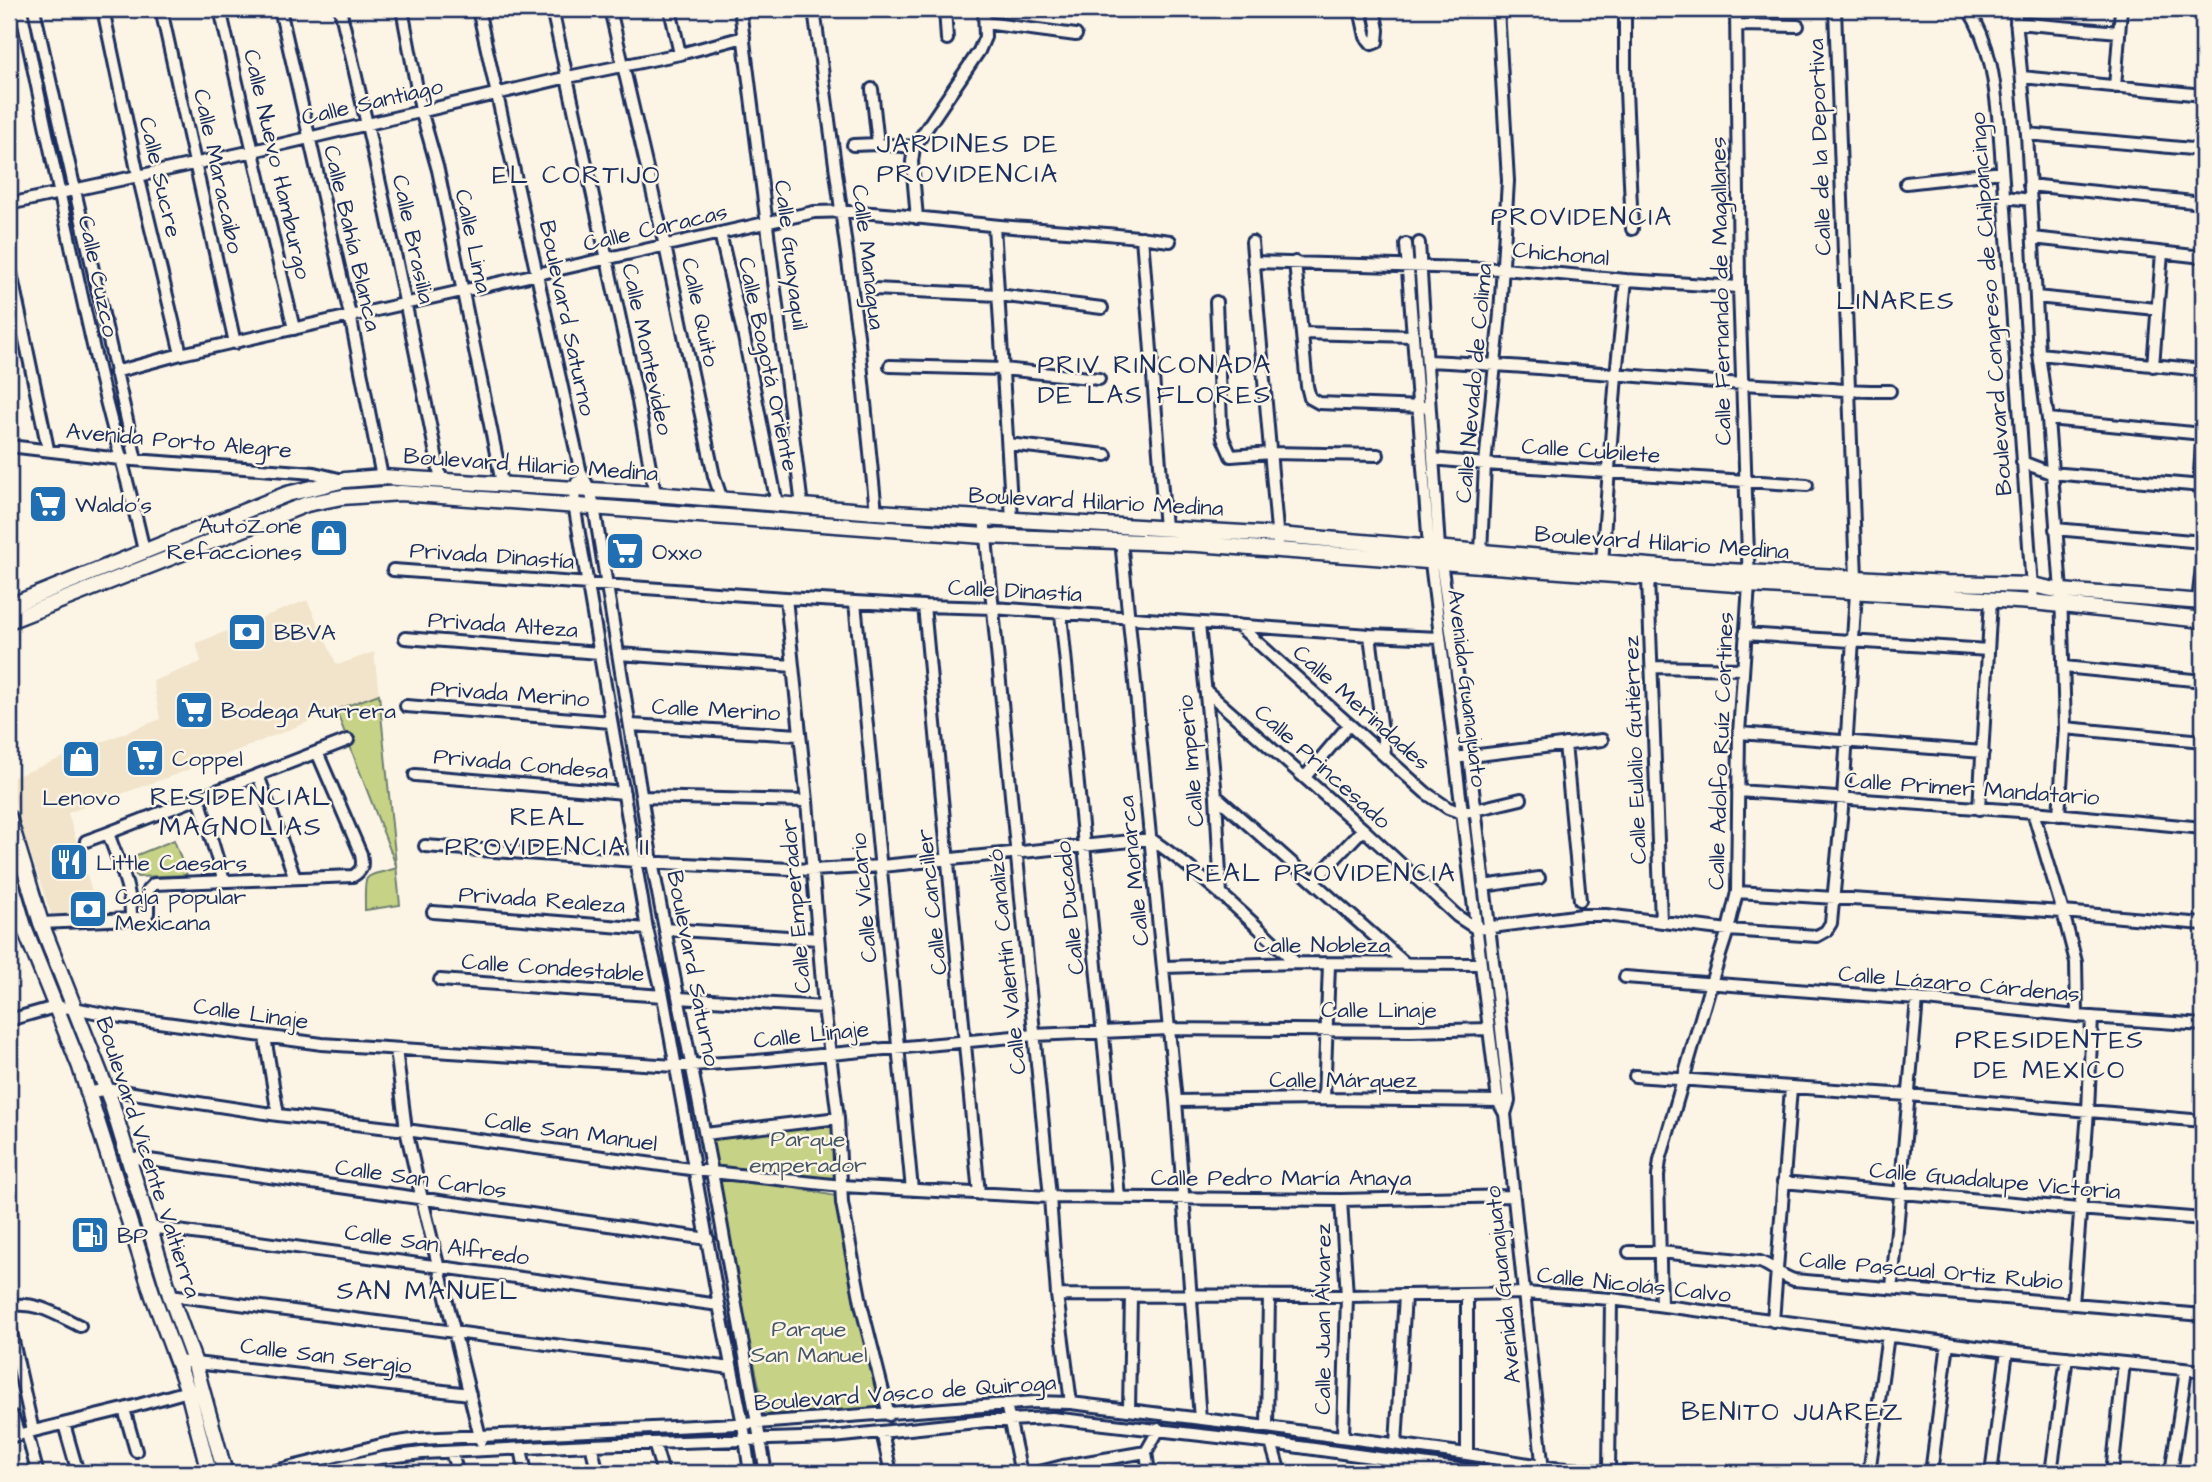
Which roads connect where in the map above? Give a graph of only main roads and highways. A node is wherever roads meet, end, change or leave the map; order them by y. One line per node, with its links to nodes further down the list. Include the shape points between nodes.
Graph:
1 (575, 497): 2 (main road, Boulevard Hilario Medina, via 594,506 984,536); 2 (main road, Boulevard Hilario Medina, via 590,489 876,512 1165,528); 8 (main road, Boulevard Hilario Medina, via 502,483 382,477 345,480 280,497); 10 (main road, Boulevard Hilario Medina, via 401,493 326,500 286,511)
2 (1278, 542): 3 (main road, Boulevard Hilario Medina)
3 (1435, 555): 4 (main road, Boulevard Hilario Medina, via 1648,578); 4 (main road, Boulevard Hilario Medina, via 1481,552)
4 (1748, 579): 5 (main road, Boulevard Hilario Medina)
5 (1856, 585): 6 (main road, Boulevard Hilario Medina, via 1991,600); 6 (main road, Boulevard Hilario Medina, via 2032,585)
6 (2061, 598): 7 (main road, Boulevard Hilario Medina); 9 (main road, Boulevard Hilario Medina)
7 (2200, 601)
8 (9, 606)
9 (2203, 620)
10 (9, 621)
11 (9, 818): 14 (main road, Boulevard Vicente Valtierra, via 41,923 107,1089)
12 (9, 876): 13 (main road, Boulevard Vicente Valtierra, via 188,1391)
13 (209, 1473)
14 (225, 1473)

